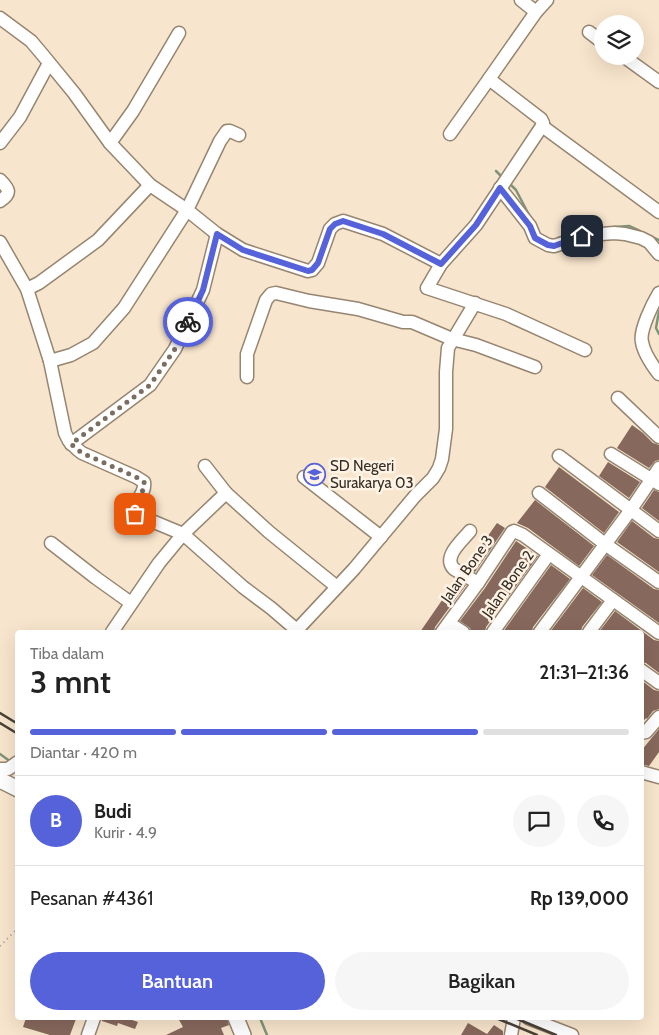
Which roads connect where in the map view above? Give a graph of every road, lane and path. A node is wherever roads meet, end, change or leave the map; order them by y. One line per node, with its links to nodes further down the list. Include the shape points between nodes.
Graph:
1 (521, 0): 3 (street)
2 (547, 0): 3 (street)
3 (536, 12): 10 (street)
4 (0, 18): 8 (street, via 31,41)
5 (589, 32): 7 (street)
6 (179, 33): 16 (street)
7 (594, 36)
8 (49, 63): 15 (street, via 20,117); 16 (street)
9 (635, 65): 11 (street)
10 (489, 79): 12 (street, via 541,119); 14 (street)
11 (659, 82)
12 (542, 126): 19 (street); 22 (street)
13 (238, 134): 21 (street, via 227,131 220,141)
14 (450, 134)
15 (0, 143)
16 (110, 143): 18 (street)
17 (0, 180): 20 (street, via 8,188 6,197)
18 (150, 185): 21 (street); 27 (street, via 98,240)
19 (500, 188): 25 (street, via 530,226 535,238 548,245 589,235 614,233 641,238); 26 (street, via 476,225)
20 (0, 201)
21 (188, 210): 23 (street); 32 (street, via 124,308 93,343)
22 (659, 212)
23 (217, 234): 26 (street, via 243,250 308,271 318,263 330,229 343,221 383,234); 38 (street, via 203,290 175,349 150,385)
24 (0, 242): 27 (street)
25 (659, 254)
26 (441, 264): 29 (street, via 427,288)
27 (27, 290): 32 (street)
28 (659, 293): 34 (street, via 641,341)
29 (475, 303): 30 (street); 31 (street)
30 (452, 339): 33 (street); 35 (street, via 412,322 276,293 266,300 247,354); 51 (street, via 447,356 446,429 439,468)
31 (585, 350)
32 (50, 361): 38 (street, via 65,433)
33 (534, 366)
34 (659, 374)
35 (247, 377)
36 (618, 398): 37 (street)
37 (656, 428)
38 (71, 444): 50 (street, via 82,453 144,482 132,511)
39 (611, 454): 44 (street)
40 (558, 456): 47 (street)
41 (205, 466): 45 (street)
42 (659, 468): 44 (street)
43 (304, 477): 51 (street)
44 (656, 482): 47 (street)
45 (226, 493): 50 (street); 58 (street)
46 (539, 494): 53 (street)
47 (630, 510): 49 (street); 53 (street)
48 (470, 531): 57 (street, via 450,555 450,561 454,569)
49 (659, 531)
50 (184, 534): 60 (street); 63 (street)
51 (381, 537): 58 (street)
52 (51, 543): 60 (street)
53 (605, 544): 55 (street); 56 (street)
54 (549, 554): 55 (street); 57 (street, Jalan Bone 3, via 514,531); 65 (street, Jalan Bone 2)
55 (581, 577): 59 (street); 66 (street)
56 (659, 582)
57 (478, 583): 61 (street, Jalan Bone 3)
58 (337, 587): 64 (street)
59 (613, 600): 67 (street); 68 (street)
60 (131, 603): 62 (street)
61 (445, 628)
62 (113, 630)
63 (295, 630)
64 (299, 630)
65 (494, 630)
66 (541, 630)
67 (590, 630)
68 (659, 633)
69 (644, 672): 70 (street)
70 (659, 682)
71 (656, 722): 72 (street)
72 (644, 732)
73 (6, 770): 76 (main road)
74 (644, 773): 75 (street)
75 (659, 777)
76 (15, 784)
77 (15, 931): 78 (path)
78 (0, 946)
79 (91, 1020): 83 (street)
80 (237, 1020): 84 (main road)
81 (514, 1020): 85 (street)
82 (533, 1020): 86 (street)
83 (88, 1035)
84 (243, 1035)
85 (511, 1035)
86 (572, 1035)

